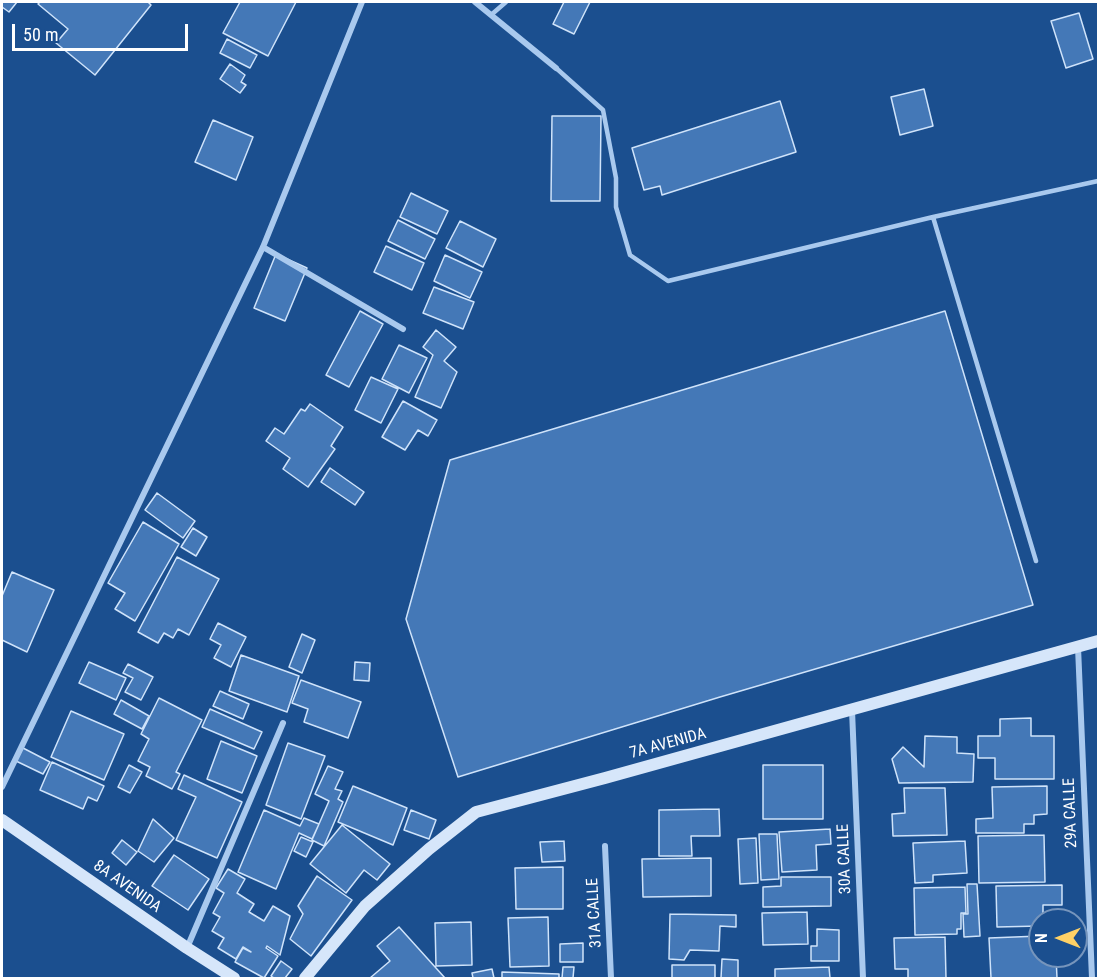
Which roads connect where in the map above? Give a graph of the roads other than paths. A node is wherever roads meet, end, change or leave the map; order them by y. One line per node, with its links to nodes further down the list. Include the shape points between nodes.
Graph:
1 (362, 2): 8 (street)
2 (475, 2): 4 (street)
3 (506, 2): 4 (lane)
4 (491, 15): 5 (street)
5 (556, 69): 7 (lane, via 603,110 616,178 616,207 630,255 668,281)
6 (1098, 181): 7 (lane)
7 (933, 217): 10 (lane)
8 (263, 247): 9 (street); 15 (street)
9 (403, 329)
10 (1036, 561)
11 (1098, 641): 12 (street, 7A AVENIDA)
12 (1078, 646): 13 (street, 7A AVENIDA); 23 (street, 29A CALLE)
13 (852, 710): 20 (street, 7A AVENIDA, via 476,812 365,906); 22 (street, 30A CALLE)
14 (283, 723): 18 (street)
15 (2, 787)
16 (2, 820): 18 (street, 8A AVENIDA)
17 (605, 846): 21 (street, 31A CALLE)
18 (187, 948): 19 (street, 8A AVENIDA)
19 (234, 978)
20 (305, 978)
21 (611, 978)
22 (863, 978)
23 (1092, 978)

